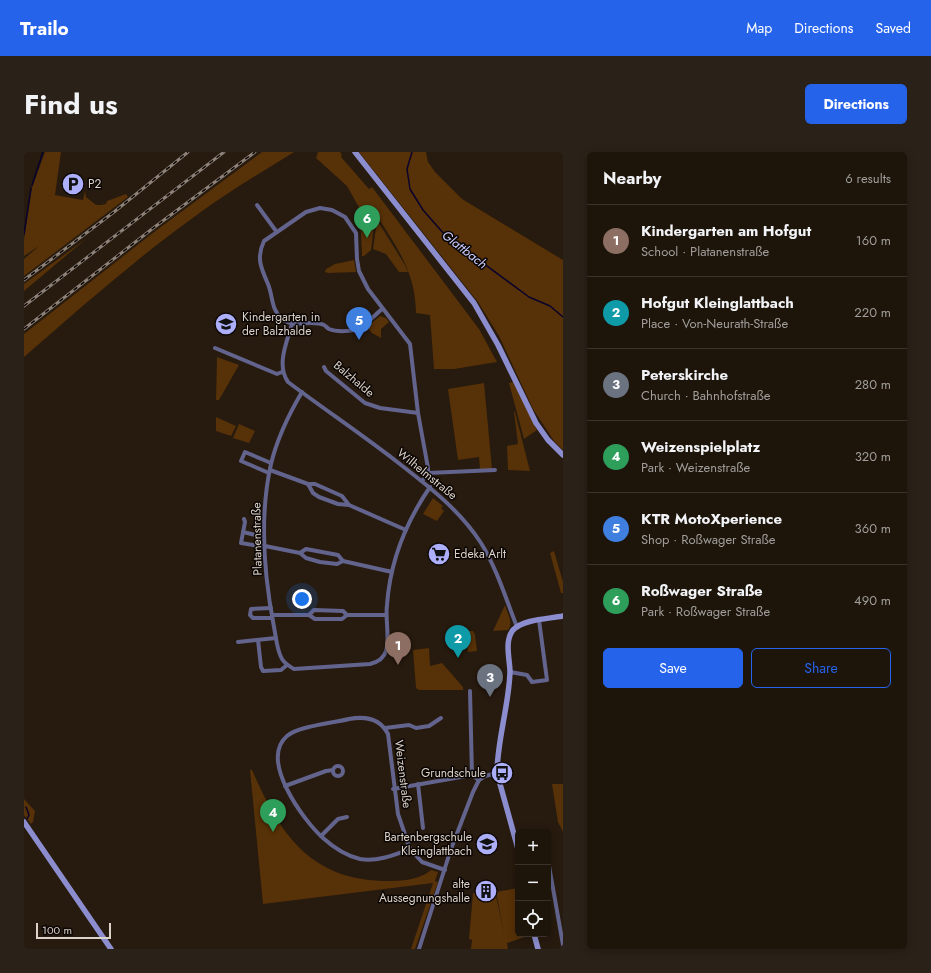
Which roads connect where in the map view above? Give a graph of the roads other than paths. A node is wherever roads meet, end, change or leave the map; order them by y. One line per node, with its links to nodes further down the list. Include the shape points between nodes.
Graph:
1 (355, 152): 11 (main road, via 474,303 536,422)
2 (256, 206): 3 (street)
3 (276, 231): 4 (street, via 294,222 306,212 320,208 332,210 345,217 356,233 359,271); 5 (street, via 260,248 259,261 274,309 283,320)
4 (382, 309): 5 (street, via 364,325 353,330 331,330 324,324); 10 (street, via 410,344)
5 (292, 324): 8 (street, via 282,361)
6 (215, 348): 8 (street, via 277,374)
7 (324, 367): 10 (street, Balzhalde, via 365,403 380,408)
8 (282, 372): 9 (street, Wilhelmstraße, via 288,382)
9 (302, 392): 12 (street, Platanenstraße, via 285,425); 16 (street, Wilhelmstraße)
10 (418, 412): 15 (street)
11 (563, 456)
12 (271, 463): 14 (street, Platanenstraße); 14 (street, via 245,452 241,461)
13 (495, 470): 15 (street)
14 (270, 471): 17 (street); 23 (street, Platanenstraße, via 265,501)
15 (428, 473): 16 (street)
16 (422, 481): 18 (street, Wilhelmstraße)
17 (308, 484): 19 (street, via 315,484 342,496); 19 (street, via 313,493 320,497)
18 (430, 487): 21 (street); 35 (street, Wilhelmstraße, via 456,510 481,544 492,564)
19 (349, 505): 21 (street)
20 (244, 519): 22 (street)
21 (406, 530): 27 (street)
22 (243, 532): 23 (street); 24 (street, via 241,543)
23 (264, 537): 24 (street, Platanenstraße)
24 (265, 546): 25 (street); 28 (street, Platanenstraße)
25 (300, 553): 26 (street, via 306,558 320,562 337,564); 26 (street, via 306,549 318,551 338,555)
26 (343, 561): 27 (street)
27 (392, 572): 31 (street)
28 (271, 608): 32 (street, Platanenstraße); 32 (street, via 251,609 250,615 253,618)
29 (309, 615): 30 (street, via 315,619 342,619); 30 (street, via 314,610 343,611); 32 (street)
30 (347, 615): 31 (street)
31 (386, 615): 39 (street, via 386,651 377,662 294,669)
32 (272, 616): 36 (street, Platanenstraße)
33 (563, 616): 34 (main road)
34 (539, 620): 35 (main road); 40 (street, via 547,680 532,682 527,675)
35 (517, 627): 40 (main road, via 511,633 509,641)
36 (276, 638): 37 (street); 39 (street, Platanenstraße, via 282,659)
37 (258, 640): 38 (street); 39 (street, via 263,671 281,670)
38 (238, 642)
39 (287, 665)
40 (510, 672): 45 (main road)
41 (470, 691): 46 (street)
42 (441, 718): 43 (street, via 429,726 416,728 410,724)
43 (385, 728): 49 (street, Weizenstraße, via 377,721 354,718 295,731 288,735 278,750 279,765); 50 (street, Weizenstraße, via 388,734)
44 (334, 770): 49 (street, via 326,770)
45 (497, 773): 47 (street); 55 (main road)
46 (472, 775): 47 (street); 48 (street)
47 (479, 780): 58 (street)
48 (418, 784): 50 (street); 53 (street)
49 (286, 786): 54 (street, Weizenstraße, via 297,807)
50 (394, 789): 56 (street, Weizenstraße, via 398,814)
51 (347, 817): 54 (street, via 338,819)
52 (24, 822): 61 (main road)
53 (423, 828)
54 (321, 836): 56 (street, Weizenstraße, via 345,853 359,858 378,859)
55 (515, 838)
56 (410, 849): 58 (street, Weizenstraße, via 422,862)
57 (549, 865): 60 (street)
58 (444, 870): 62 (street)
59 (535, 937): 63 (main road)
60 (563, 945)
61 (112, 949)
62 (418, 949)
63 (538, 949)

